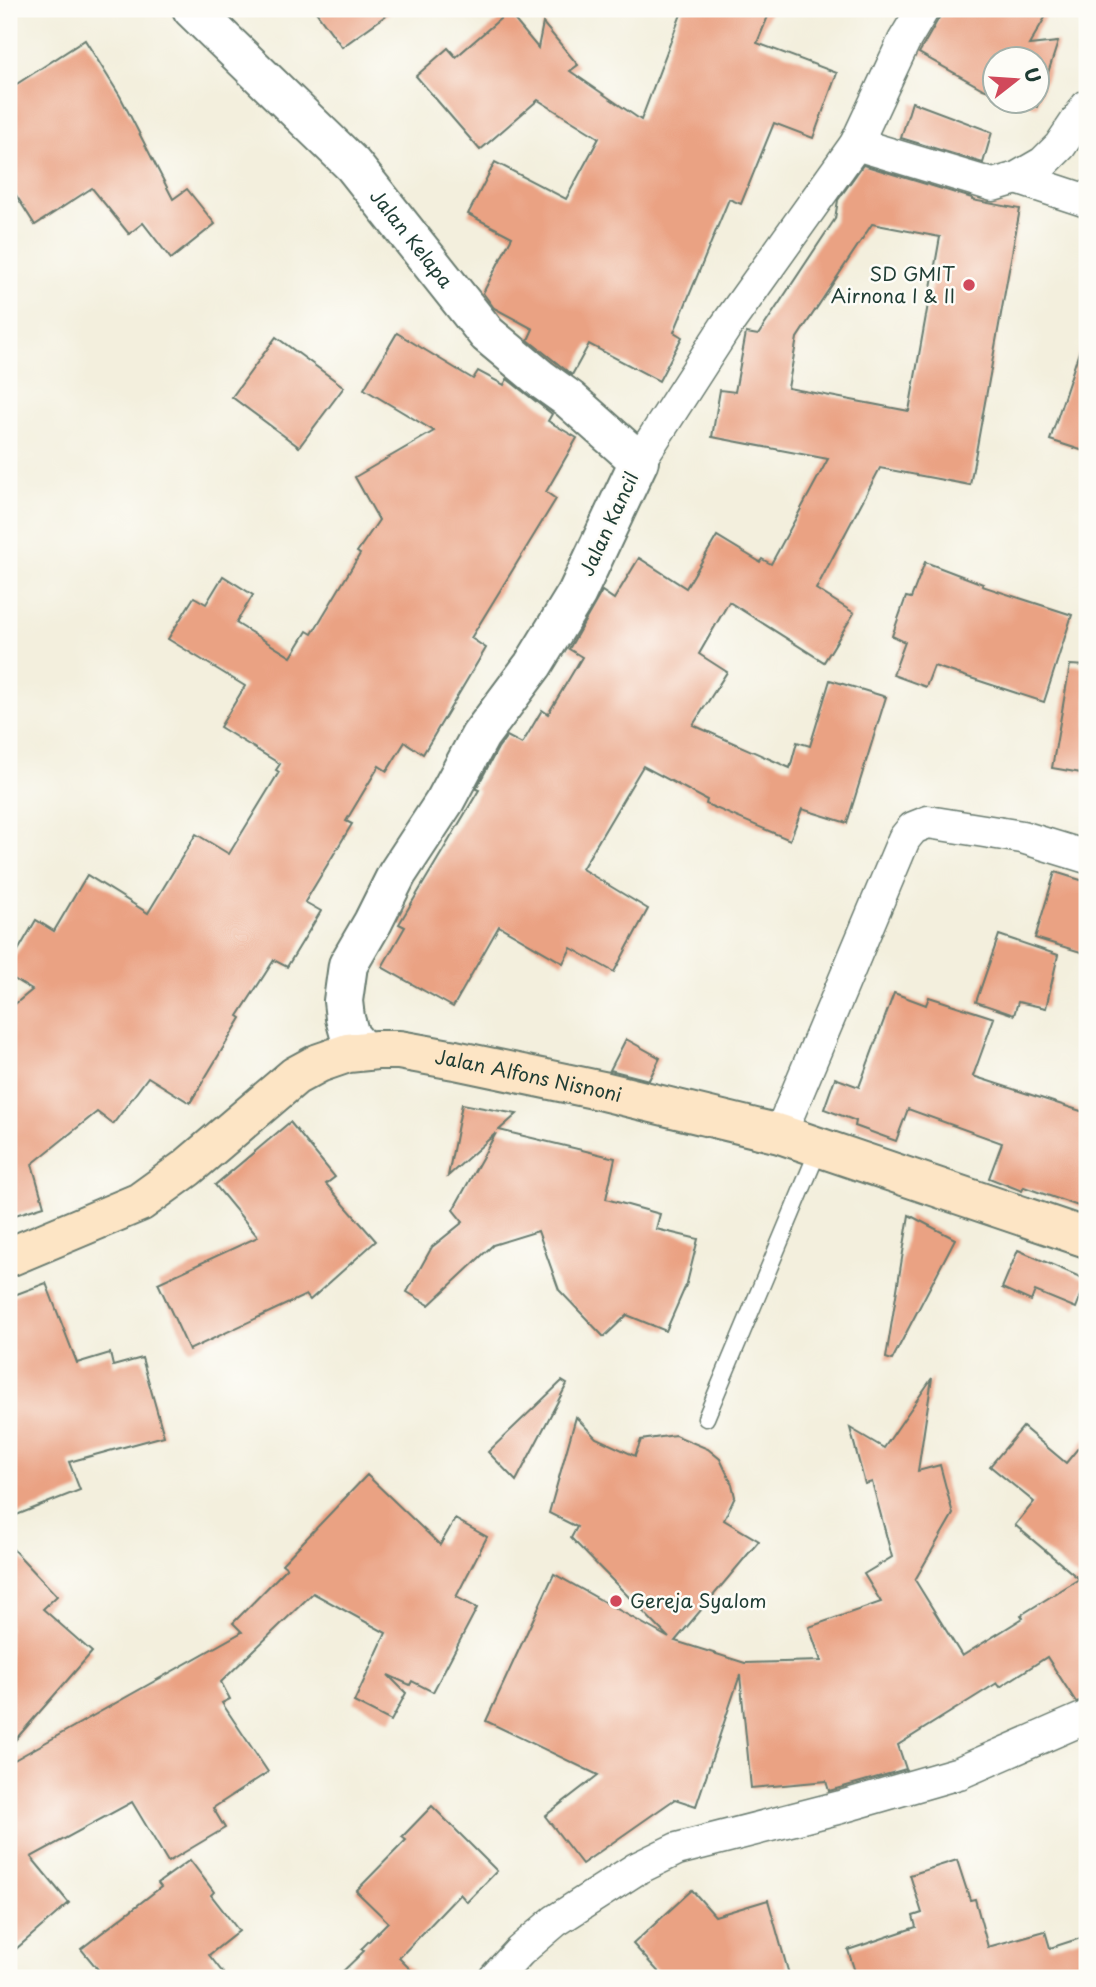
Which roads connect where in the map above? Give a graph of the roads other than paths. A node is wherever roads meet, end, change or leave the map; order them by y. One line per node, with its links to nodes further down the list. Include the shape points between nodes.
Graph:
1 (192, 9): 7 (street, Jalan Kelapa, via 353,165 487,334)
2 (923, 9): 4 (street, Jalan Kancil)
3 (1087, 106): 5 (street, via 1060,146)
4 (856, 144): 5 (street, via 993,185); 7 (street, Jalan Kancil, via 726,326)
5 (1017, 178): 6 (street)
6 (1087, 201)
7 (639, 461): 9 (street, Jalan Kancil, via 577,593 533,665 480,736 348,965 345,1018 350,1036)
8 (1087, 857): 10 (street, via 1022,837 928,822 913,828 904,839)
9 (363, 1051): 10 (main road, Jalan Alfons Nisnoni, via 456,1060); 13 (main road, Jalan Alfons Nisnoni, via 319,1063 295,1076 140,1202)
10 (780, 1134): 11 (main road, Jalan Alfons Nisnoni)
11 (820, 1146): 12 (main road, Jalan Alfons Nisnoni); 14 (lane)
12 (1087, 1238)
13 (9, 1257)
14 (706, 1418)
15 (1087, 1717): 16 (street, via 959,1773 677,1849 636,1869 555,1921)
16 (495, 1978)

